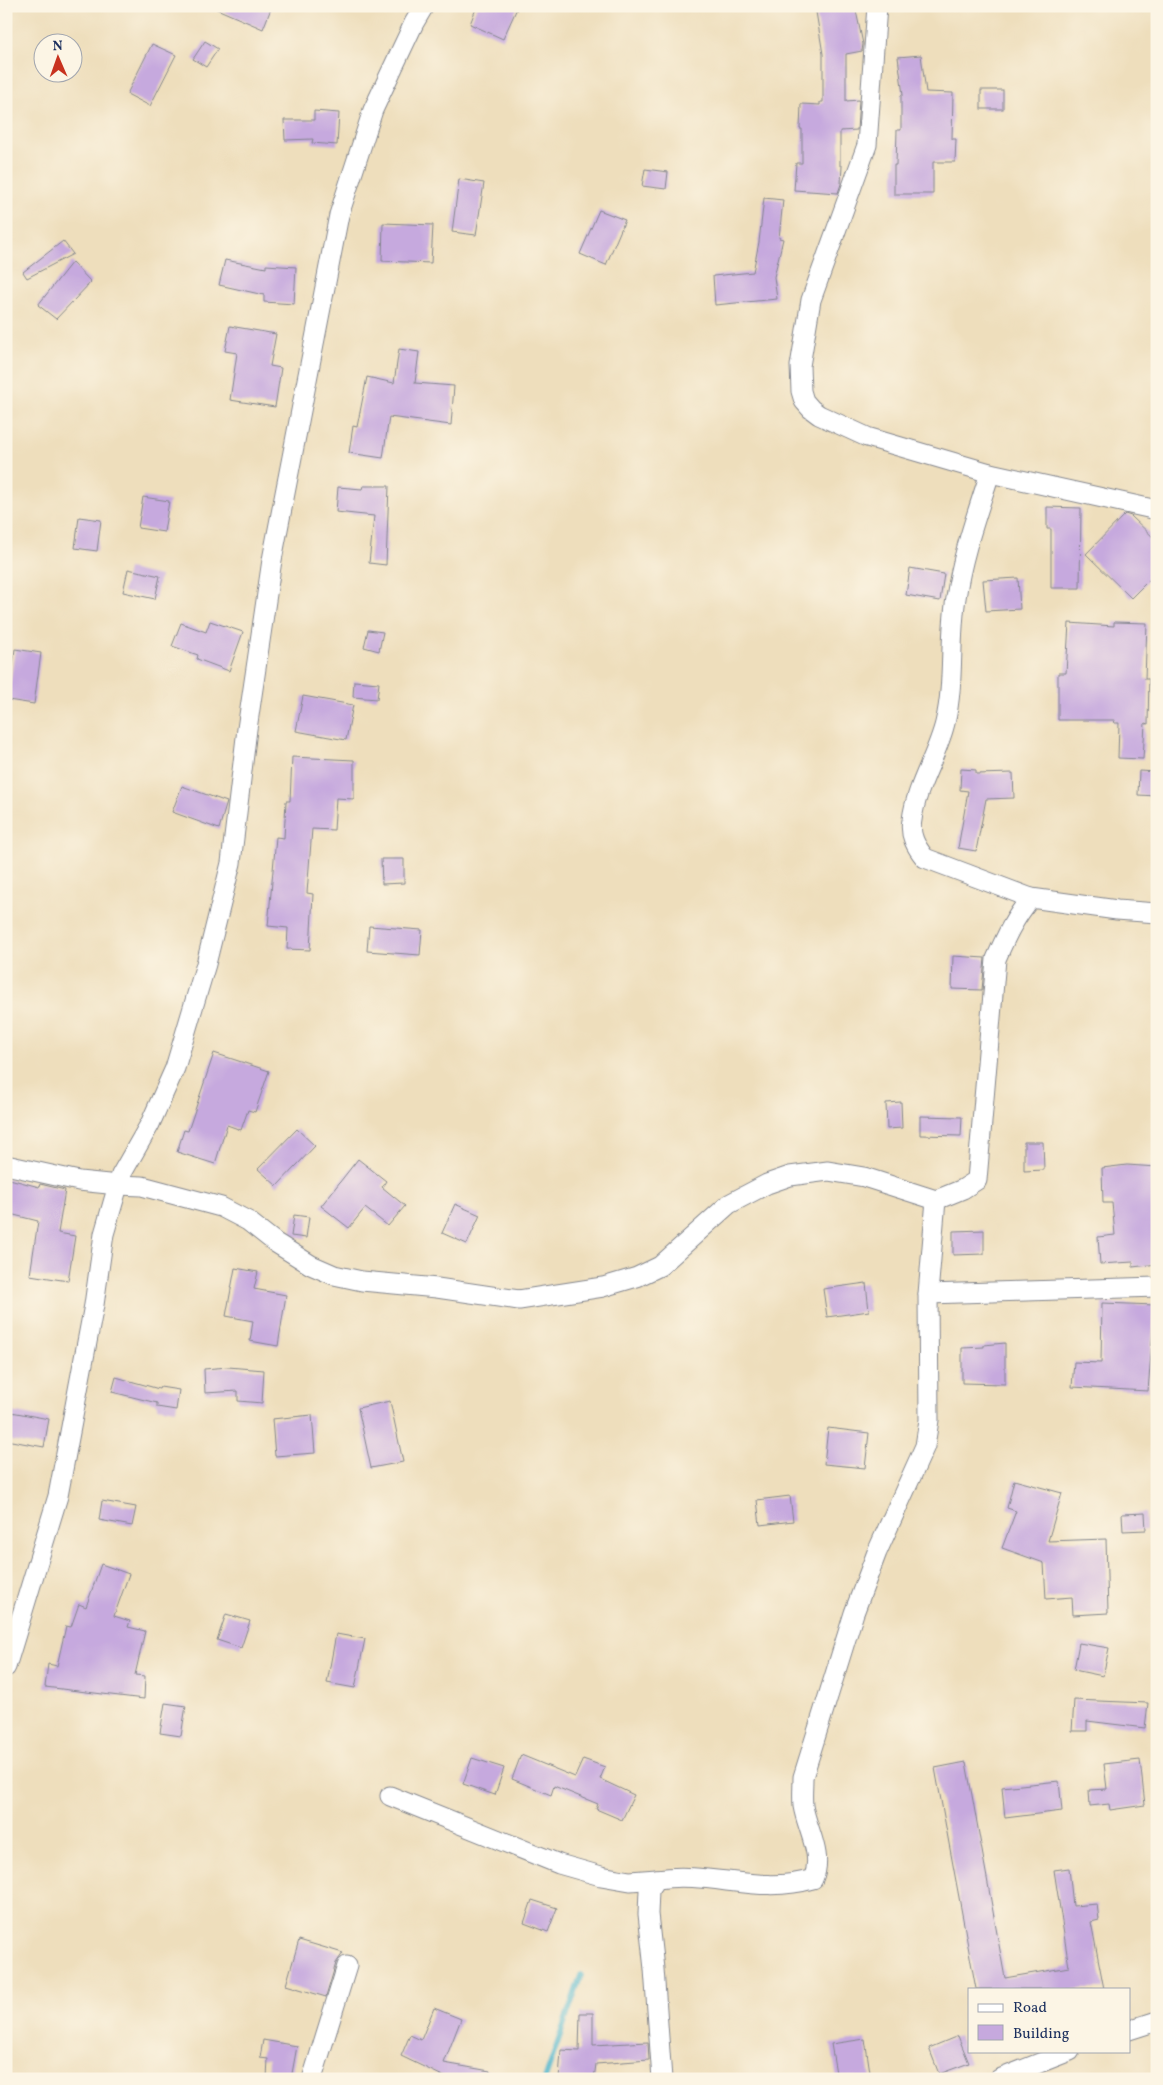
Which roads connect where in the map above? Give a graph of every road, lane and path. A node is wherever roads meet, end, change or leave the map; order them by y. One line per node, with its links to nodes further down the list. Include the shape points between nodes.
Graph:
1 (424, 6): 8 (street, via 373,110 339,215 272,560 247,729 232,863 175,1068)
2 (877, 6): 3 (street, via 867,145 811,300 803,342 801,390 811,409 867,438)
3 (990, 472): 4 (street); 5 (street, via 956,598 950,696 945,724 920,788 911,822 914,846 925,858)
4 (1157, 510)
5 (1031, 898): 6 (street); 9 (street, via 1014,920 996,959 977,1180)
6 (1157, 913)
7 (6, 1165): 8 (street)
8 (118, 1186): 9 (street, via 142,1186 221,1207 248,1221 311,1265 334,1275 380,1284 437,1288 519,1300 602,1287 637,1277 660,1266 729,1204 790,1176 828,1171 864,1177); 12 (street, via 104,1234 58,1496)
9 (936, 1200): 11 (street)
10 (1157, 1287): 11 (street)
11 (928, 1294): 14 (street, via 929,1420 925,1446 877,1552 803,1778 803,1804 818,1869 813,1879 793,1885 763,1886 680,1875)
12 (6, 1667)
13 (390, 1796): 14 (street, via 559,1864 630,1881)
14 (657, 1879): 20 (street, via 650,1890 648,1914)
15 (347, 1966): 19 (street)
16 (1157, 2021): 17 (street)
17 (1130, 2030)
18 (1067, 2052): 21 (street)
19 (312, 2079)
20 (662, 2079)
21 (999, 2079)

